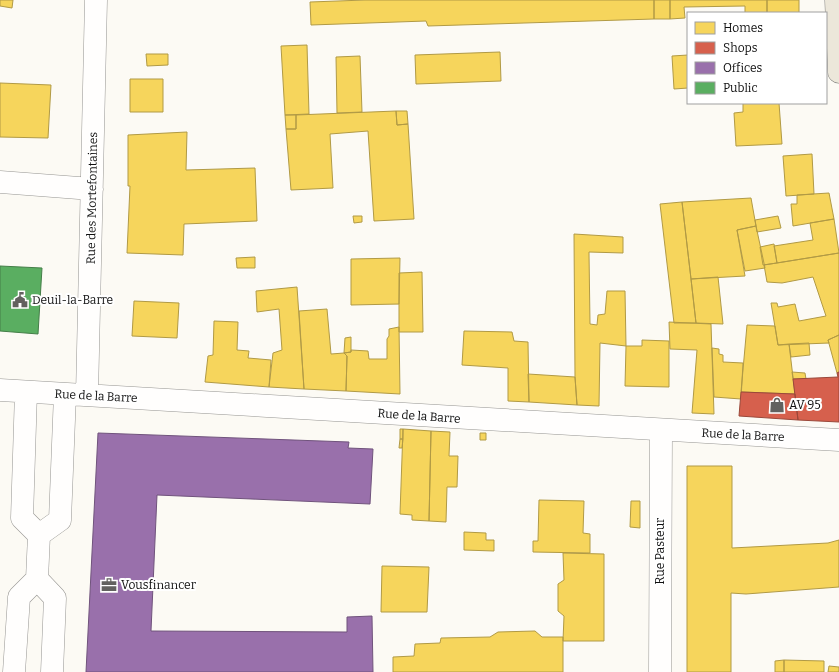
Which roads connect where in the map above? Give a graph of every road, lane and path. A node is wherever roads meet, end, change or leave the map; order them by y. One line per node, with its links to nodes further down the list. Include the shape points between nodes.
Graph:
1 (96, 0): 5 (street, Rue des Mortefontaines)
2 (836, 0): 3 (main road)
3 (839, 72)
4 (0, 182): 5 (street)
5 (92, 188): 9 (street, Rue des Mortefontaines)
6 (0, 390): 7 (street, Rue de la Barre)
7 (26, 392): 8 (street, Rue de la Barre); 12 (street, via 22,518)
8 (65, 394): 9 (street, Rue de la Barre); 12 (street, via 60,520)
9 (87, 396): 10 (street, Rue de la Barre)
10 (661, 431): 11 (street, Rue de la Barre); 16 (street, Rue Pasteur)
11 (839, 440)
12 (39, 535): 13 (street)
13 (37, 579): 14 (street, via 19,596); 15 (street, via 56,598)
14 (14, 672)
15 (52, 672)
16 (660, 672)

